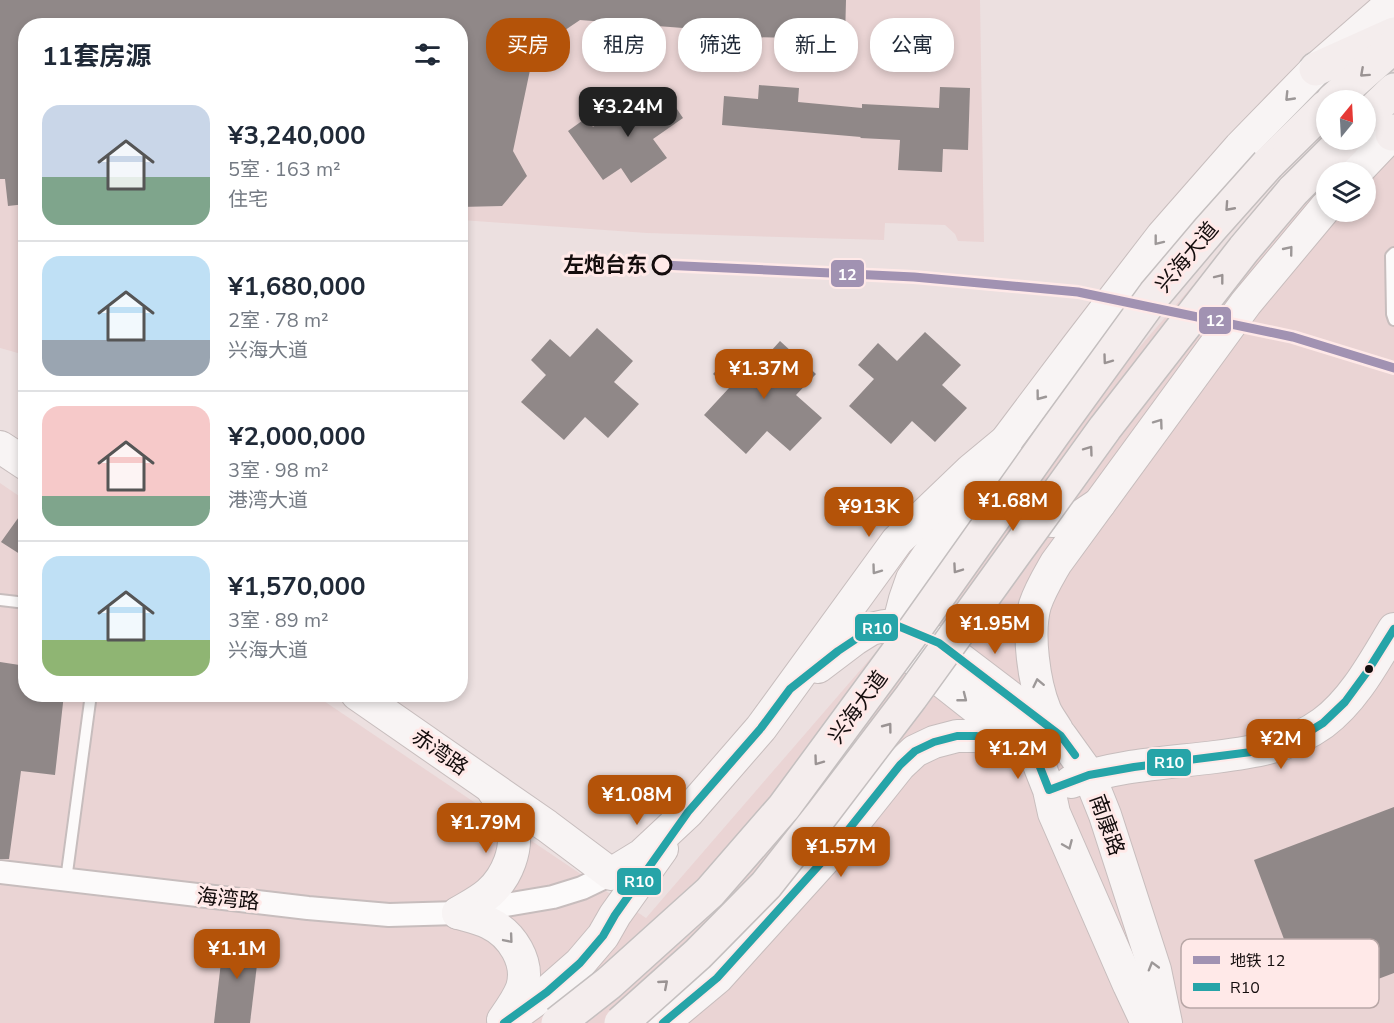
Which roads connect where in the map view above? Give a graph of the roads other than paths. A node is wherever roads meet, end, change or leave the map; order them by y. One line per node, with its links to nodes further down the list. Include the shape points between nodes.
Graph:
1 (1394, 1): 4 (street, 兴海大道)
2 (1394, 34): 4 (main road)
3 (1394, 46): 5 (main road, one-way to 5)
4 (1316, 69): 14 (street, 兴海大道, one-way to 14, via 1162,236)
5 (1344, 90)
6 (1394, 90): 8 (main road)
7 (1316, 117): 37 (main road, 兴海大道, one-way to 37, bridge, via 1268,164 1155,294 784,807 710,892)
8 (1386, 129): 10 (street)
9 (1334, 150): 38 (main road, 兴海大道, one-way to 9, bridge, via 698,954 766,885 911,697 1105,428 1244,249)
10 (1363, 162)
11 (1316, 219): 17 (street, one-way to 11, via 1246,303)
12 (1394, 253): 13 (lane)
13 (1394, 320)
14 (1006, 441): 17 (street, via 1002,467 1006,484 1027,512 1052,521 1078,518); 20 (street, via 912,579); 22 (street, 兴海大道, one-way to 22, via 897,541)
15 (0, 447): 16 (street)
16 (18, 459)
17 (1100, 504): 25 (street, one-way to 17, via 1038,685 1031,632 1035,606 1056,563)
18 (0, 600): 19 (lane)
19 (18, 602)
20 (898, 626): 22 (street, via 871,629); 25 (street, 南康路, via 939,643); 26 (street, 南康路, one-way to 26, via 905,649 915,660)
21 (1394, 629): 27 (street, via 1346,702 1294,741 1259,751)
22 (790, 689): 30 (street, 兴海大道); 31 (street, 兴海大道, via 745,728 661,824 639,842 598,851)
23 (90, 702): 34 (lane)
24 (368, 702): 28 (street, 赤湾路)
25 (1061, 736): 27 (street, 南康路)
26 (1024, 746): 29 (street, 南康路, via 1036,758); 39 (street, via 957,736 915,751 717,978)
27 (1089, 775): 29 (street); 41 (street, 南康路, one-way to 27, via 1155,970)
28 (490, 787): 31 (street, 赤湾路); 35 (street, via 513,828 509,866 491,891)
29 (1049, 790): 40 (street, 南康路, one-way to 40, via 1054,813)
30 (688, 812): 33 (street, 兴海大道, via 642,855); 36 (street, 兴海大道, via 603,936 580,963)
31 (566, 841): 33 (street, 赤湾路)
32 (0, 872): 34 (street, 海湾路)
33 (611, 874): 35 (street, 海湾路, via 553,897)
34 (66, 880): 35 (street, 海湾路, via 389,915)
35 (458, 913): 36 (street, one-way to 36, via 488,922 502,931 519,954 524,970 522,986)
36 (502, 1023)
37 (558, 1023)
38 (621, 1023)
39 (663, 1023)
40 (1148, 1023)
41 (1166, 1023)

